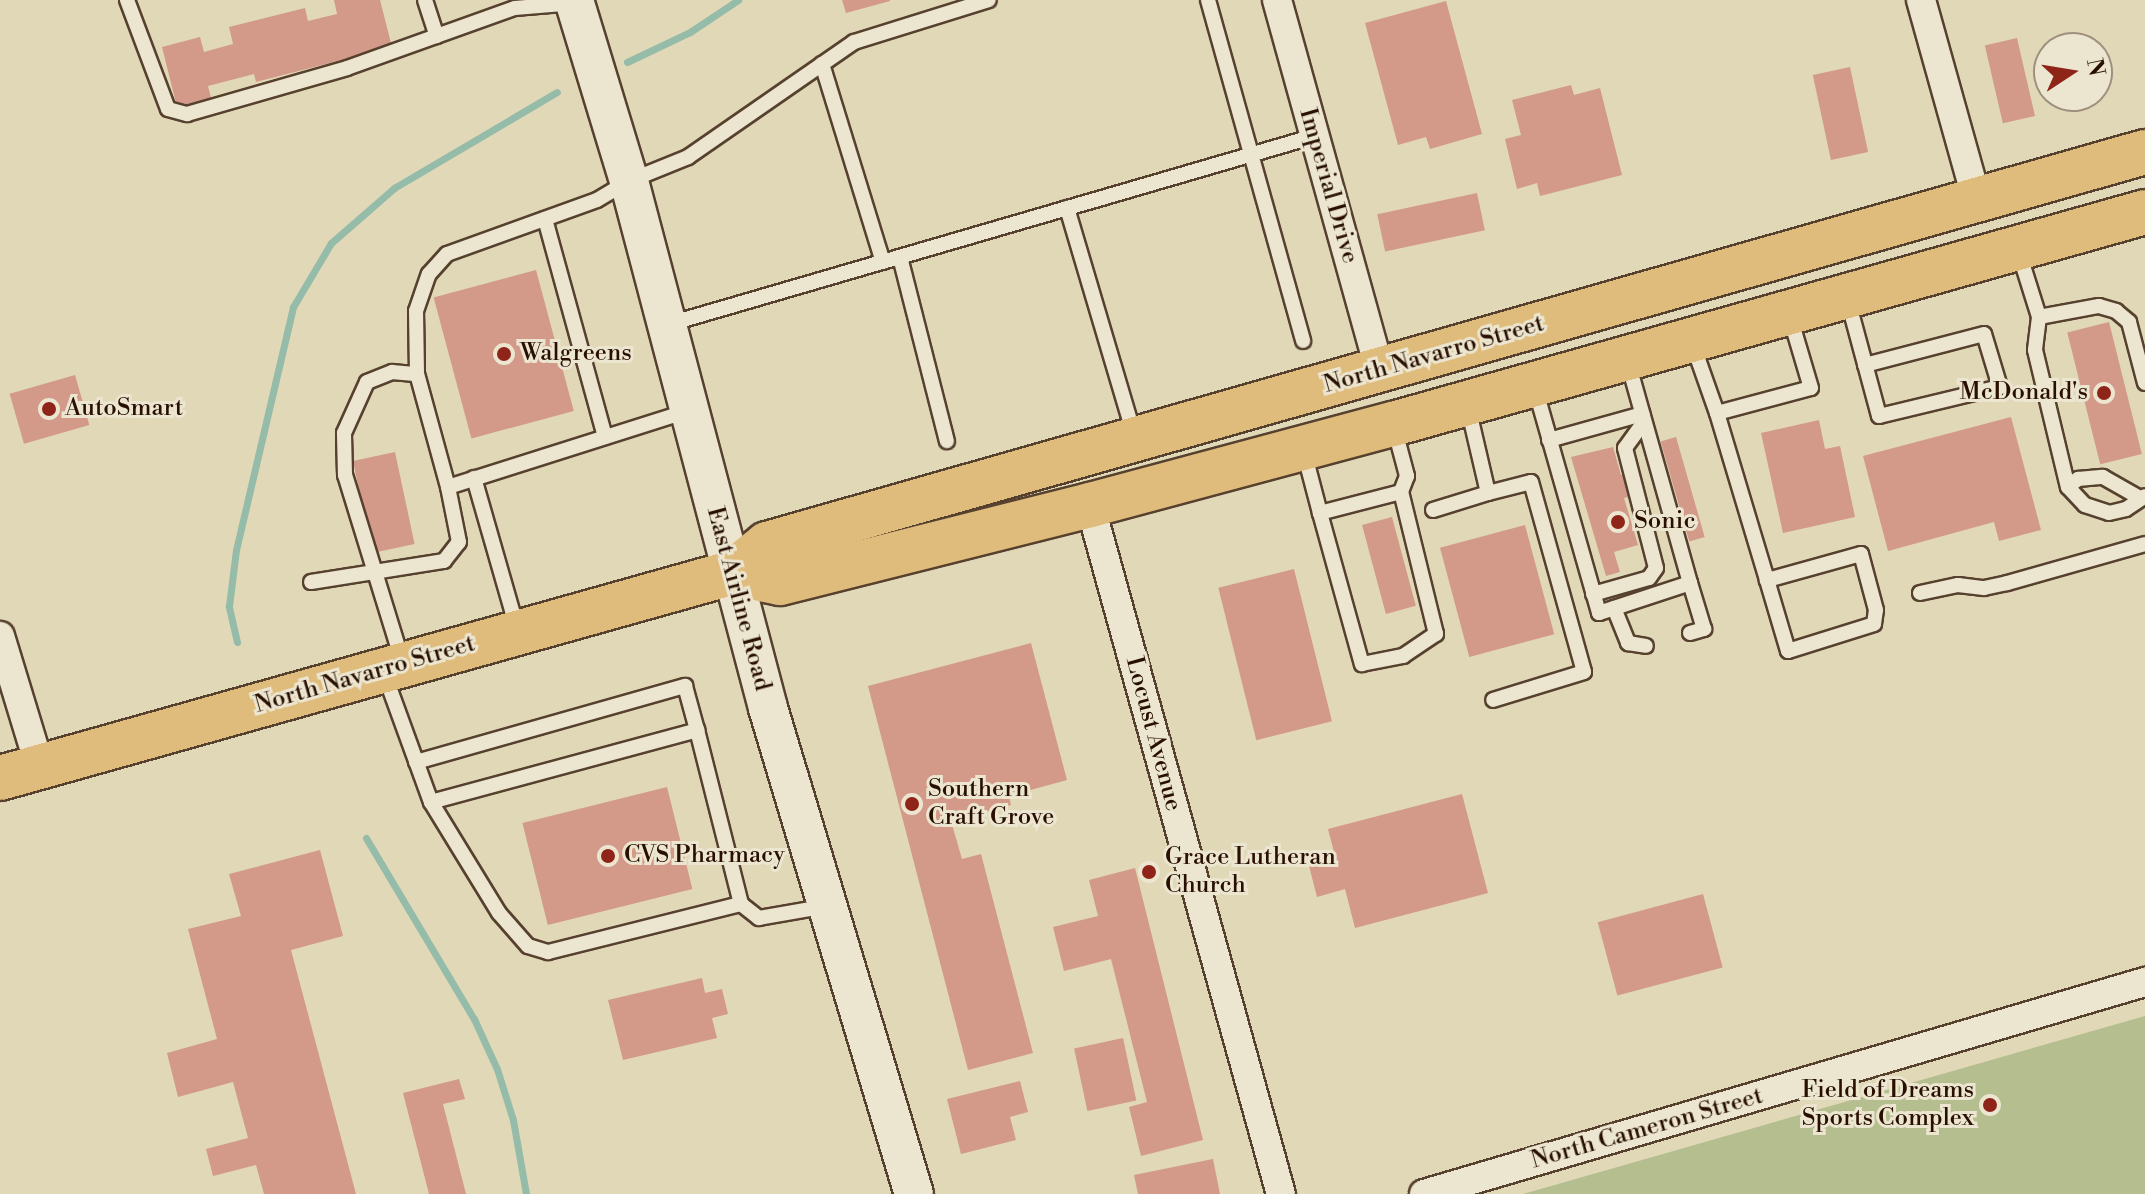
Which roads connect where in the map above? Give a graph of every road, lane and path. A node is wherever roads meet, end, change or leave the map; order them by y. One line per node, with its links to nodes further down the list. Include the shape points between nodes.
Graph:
1 (127, 0): 8 (lane, via 168,109 187,114)
2 (425, 0): 8 (lane)
3 (989, 0): 9 (lane, via 854,42)
4 (1208, 0): 12 (lane)
5 (1277, 0): 10 (street, Imperial Drive)
6 (1921, 0): 15 (street)
7 (575, 2): 8 (lane, via 515,8); 13 (main road, East Airline Road)
8 (437, 36)
9 (822, 64): 13 (lane, via 688,157); 21 (lane)
10 (1315, 136): 12 (lane); 30 (street, Imperial Drive)
11 (2145, 152): 15 (main road, North Navarro Street)
12 (1251, 154): 16 (lane); 27 (lane)
13 (629, 181): 18 (lane, via 597,200); 25 (main road, East Airline Road)
14 (2145, 187): 19 (main road, via 2045,216)
15 (1977, 200): 30 (main road, North Navarro Street)
16 (1067, 208): 20 (lane); 40 (lane)
17 (2145, 212): 19 (main road, North Navarro Street)
18 (545, 219): 31 (lane, via 447,254 429,274 416,311); 39 (lane)
19 (2018, 249): 22 (main road, North Navarro Street); 24 (lane)
20 (900, 257): 21 (lane); 42 (lane)
21 (883, 262): 25 (lane)
22 (1847, 296): 23 (main road, North Navarro Street); 29 (lane)
23 (1789, 313): 26 (main road, North Navarro Street); 36 (lane, via 1811,388)
24 (2039, 317): 32 (lane, via 2099,306 2116,311 2129,322); 46 (lane, via 2035,350)
25 (665, 325): 35 (main road, East Airline Road)
26 (1692, 340): 28 (main road, North Navarro Street); 36 (lane)
27 (1303, 341)
28 (1627, 358): 33 (main road, North Navarro Street); 37 (lane)
29 (1865, 365): 29 (lane, via 1879,416 2000,387 1984,334)
30 (1380, 371): 40 (main road, North Navarro Street)
31 (417, 374): 45 (lane); 54 (lane, via 392,372 367,382 344,433 345,475)
32 (2145, 383)
33 (1533, 384): 34 (main road, North Navarro Street); 41 (lane)
34 (1467, 403): 38 (main road, North Navarro Street); 48 (lane)
35 (688, 411): 39 (lane); 55 (main road, East Airline Road)
36 (1717, 413): 56 (lane)
37 (1643, 418): 41 (lane); 58 (lane); 60 (lane, via 1625,448 1656,568 1649,578)
38 (1393, 424): 43 (main road, North Navarro Street); 47 (lane, via 1407,476)
39 (605, 437): 44 (lane)
40 (1136, 438): 55 (main road, North Navarro Street, via 767,544)
41 (1549, 440): 60 (lane)
42 (947, 441)
43 (1303, 447): 50 (main road, North Navarro Street); 52 (lane)
44 (474, 478): 45 (lane); 62 (lane)
45 (448, 487): 54 (lane, via 459,542 444,561)
46 (2068, 487): 49 (lane, via 2078,479 2103,477); 49 (lane, via 2085,505 2109,513)
47 (1401, 492): 52 (lane); 52 (lane, via 1436,634 1403,656 1362,664)
48 (1488, 493): 51 (lane); 67 (lane, via 1531,482 1584,672)
49 (2143, 497)
50 (1090, 505): 55 (main road, North Navarro Street, via 780,583); 76 (street, Locust Avenue)
51 (1433, 510)
52 (1320, 513)
53 (2145, 544): 59 (lane, via 2007,583)
54 (372, 573): 57 (lane); 66 (lane)
55 (731, 573): 62 (main road, North Navarro Street); 73 (main road, East Airline Road)
56 (1767, 580): 56 (lane, via 1788,651 1874,624 1876,610 1861,554)
57 (311, 582)
58 (1690, 583): 61 (lane); 63 (lane, via 1704,629)
59 (1920, 593)
60 (1593, 594): 61 (lane, via 1599,613)
61 (1614, 608): 65 (lane, via 1628,643)
62 (518, 632): 66 (main road, North Navarro Street)
63 (1690, 633)
64 (0, 636): 70 (street)
65 (1646, 646)
66 (393, 667): 69 (lane); 70 (main road, North Navarro Street)
67 (1493, 700)
68 (697, 730): 69 (lane, via 685,686); 71 (lane); 72 (lane)
69 (416, 762): 71 (lane)
70 (20, 773)
71 (431, 802): 72 (lane, via 499,913 528,946 548,952)
72 (741, 904): 73 (lane, via 759,918)
73 (827, 906): 75 (main road, East Airline Road)
74 (2145, 982): 77 (street, North Cameron Street)
75 (914, 1194)
76 (1281, 1194)
77 (1424, 1194)

